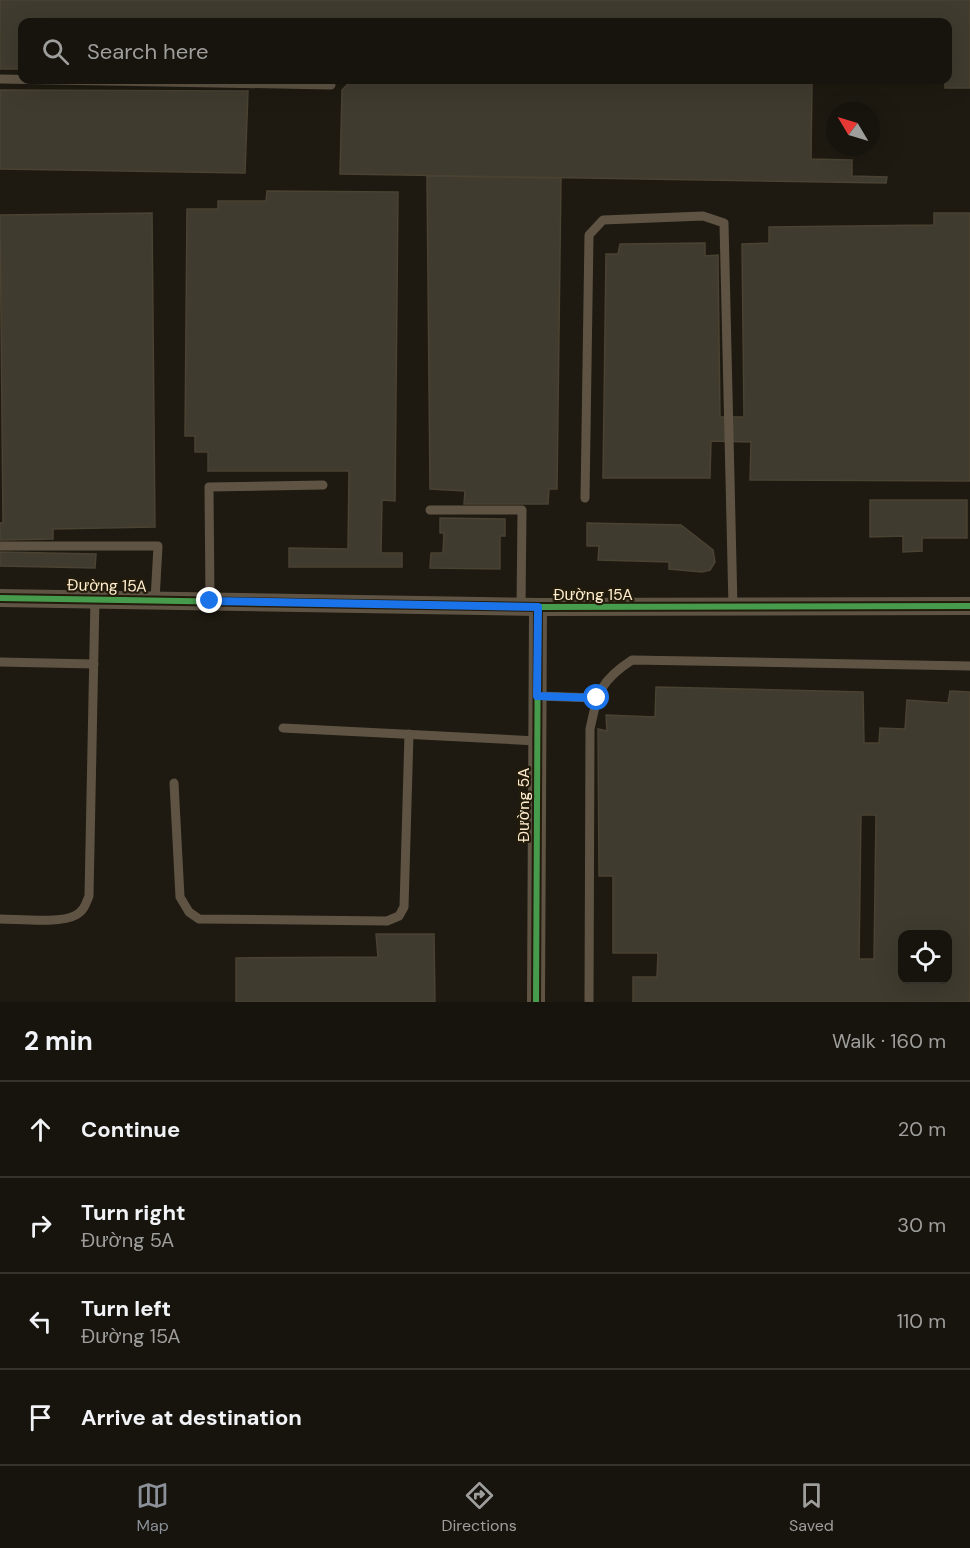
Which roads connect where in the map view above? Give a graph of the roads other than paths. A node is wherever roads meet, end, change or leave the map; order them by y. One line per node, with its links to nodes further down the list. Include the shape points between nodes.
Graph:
1 (0, 79): 2 (lane)
2 (18, 79)
3 (276, 84): 4 (lane)
4 (331, 85)
5 (323, 485): 12 (lane, via 209,487)
6 (585, 498): 15 (lane, via 588,235 603,220 703,216 724,223)
7 (430, 510): 14 (lane, via 522,510)
8 (0, 546): 11 (lane, via 158,546)
9 (0, 598): 10 (street, Đường 15A)
10 (95, 598): 11 (street, Đường 15A); 17 (lane)
11 (155, 600): 12 (street, Đường 15A)
12 (210, 601): 14 (street, Đường 15A)
13 (970, 606): 15 (street, Đường 15A)
14 (529, 607): 15 (street, Đường 15A); 19 (street, Đường 5A)
15 (733, 607)
16 (0, 662): 17 (lane)
17 (94, 664): 25 (lane, via 89,896 83,910 65,919)
18 (970, 666): 20 (lane, via 632,660 610,674)
19 (537, 696): 20 (lane); 23 (street, Đường 5A)
20 (597, 698): 27 (lane, via 590,729)
21 (283, 729): 22 (lane)
22 (409, 735): 23 (lane); 24 (lane, via 404,907 399,916 387,921 199,920 180,897)
23 (537, 741): 26 (street, Đường 5A)
24 (174, 783)
25 (0, 920)
26 (536, 1002)
27 (589, 1002)

